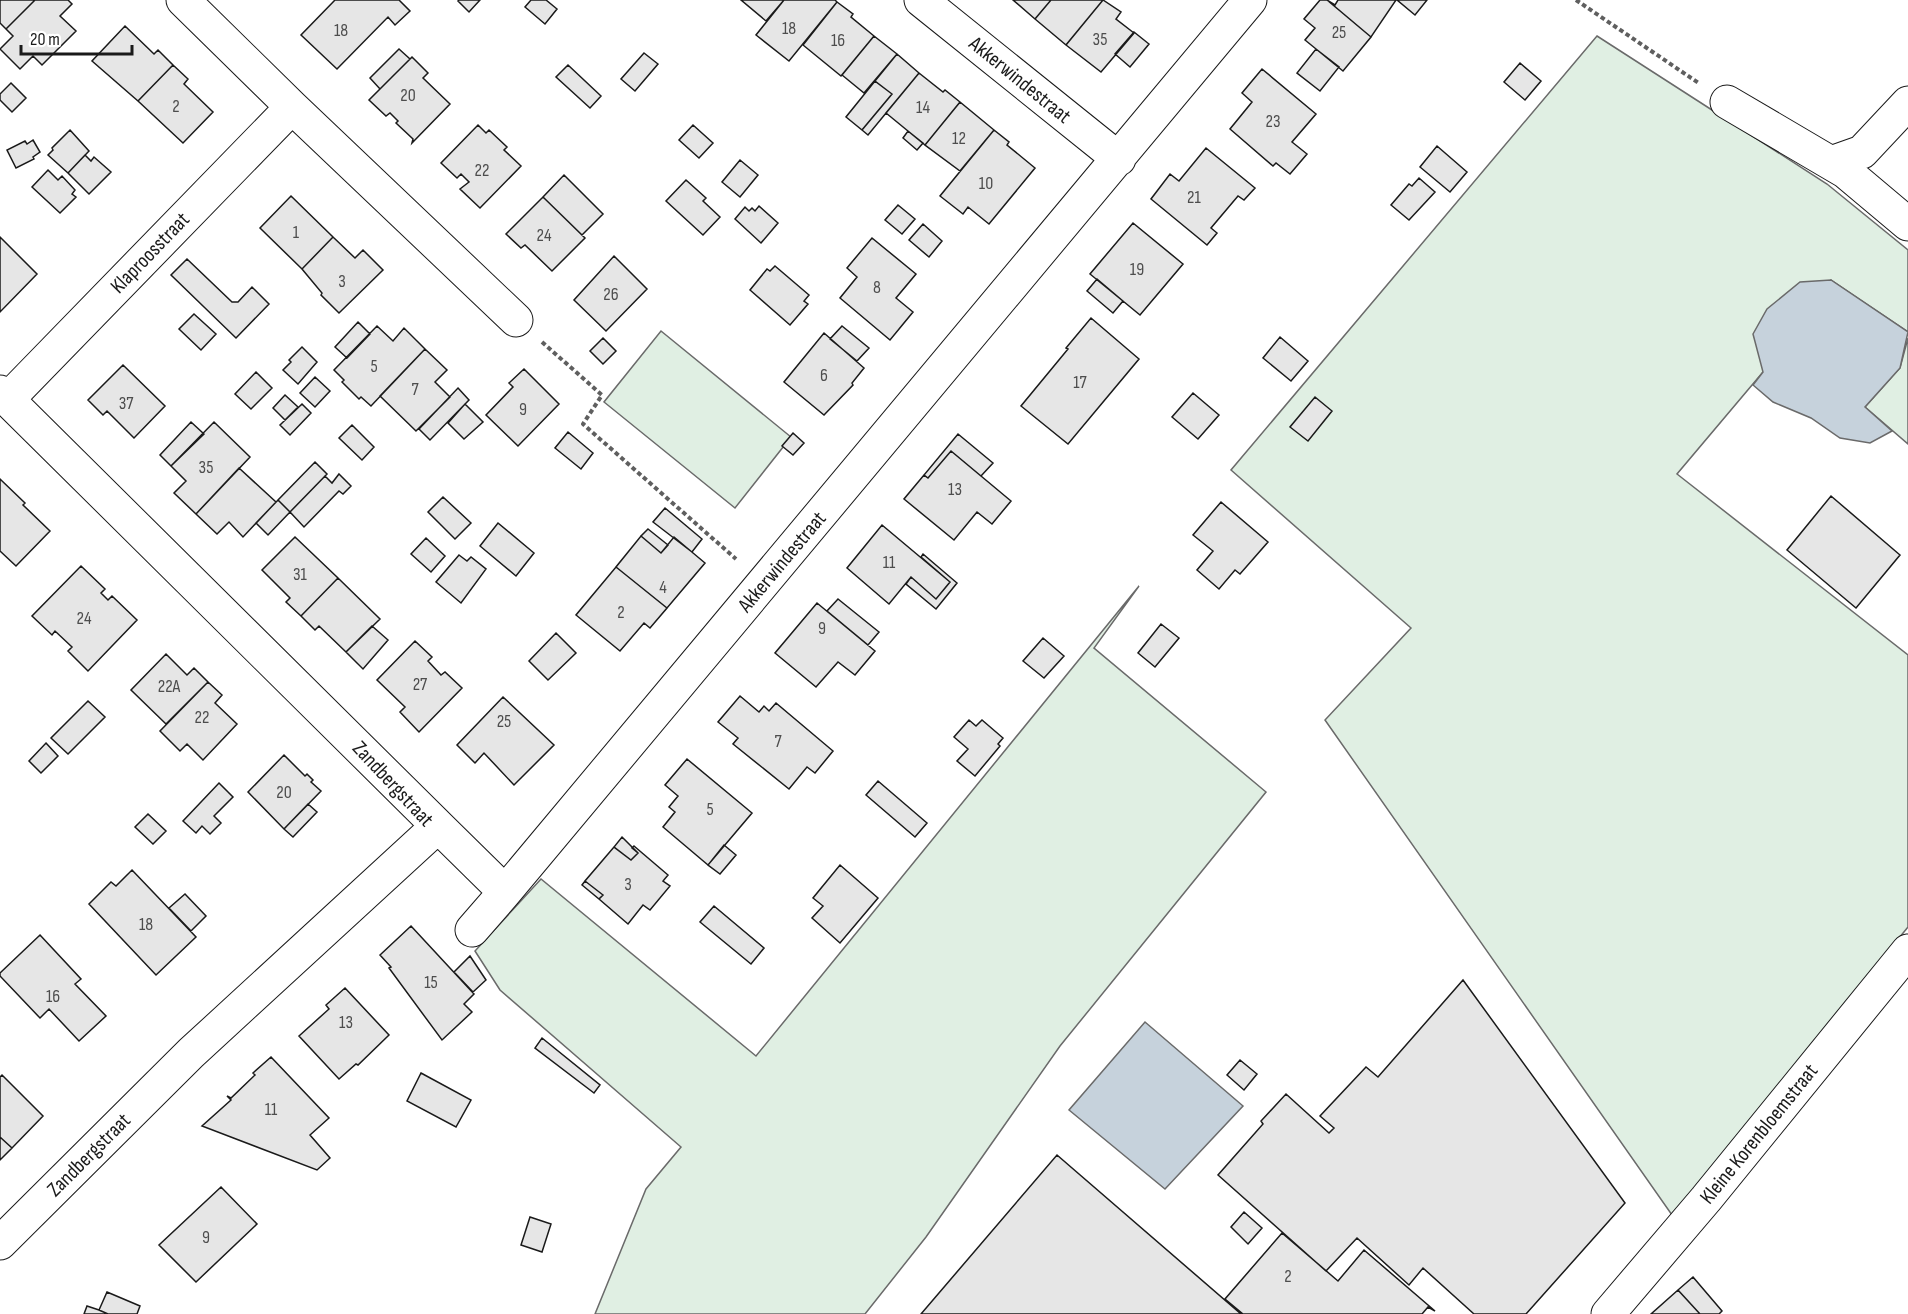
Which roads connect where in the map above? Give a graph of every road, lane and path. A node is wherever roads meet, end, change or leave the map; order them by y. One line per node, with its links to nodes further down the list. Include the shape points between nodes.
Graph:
1 (183, 0): 7 (street)
2 (921, 0): 8 (street, Akkerwindestraat)
3 (1250, 0): 8 (street, Akkerwindestraat)
4 (1576, 0): 5 (path)
5 (1727, 102): 9 (street)
6 (1908, 103): 9 (street, via 1862,152)
7 (292, 107): 11 (street); 12 (street, Klaproosstraat)
8 (1119, 159): 13 (street, Akkerwindestraat)
9 (1832, 163): 10 (street)
10 (1908, 224)
11 (516, 320): 13 (path, via 602,395 583,424)
12 (4, 396): 14 (street, Zandbergstraat)
13 (764, 583): 15 (street, Akkerwindestraat)
14 (438, 826): 15 (street); 18 (street, Zandbergstraat, via 191,1053)
15 (505, 892): 16 (street)
16 (472, 930)
17 (1908, 951): 19 (street, Kleine Korenbloemstraat)
18 (0, 1243)
19 (1608, 1314)

